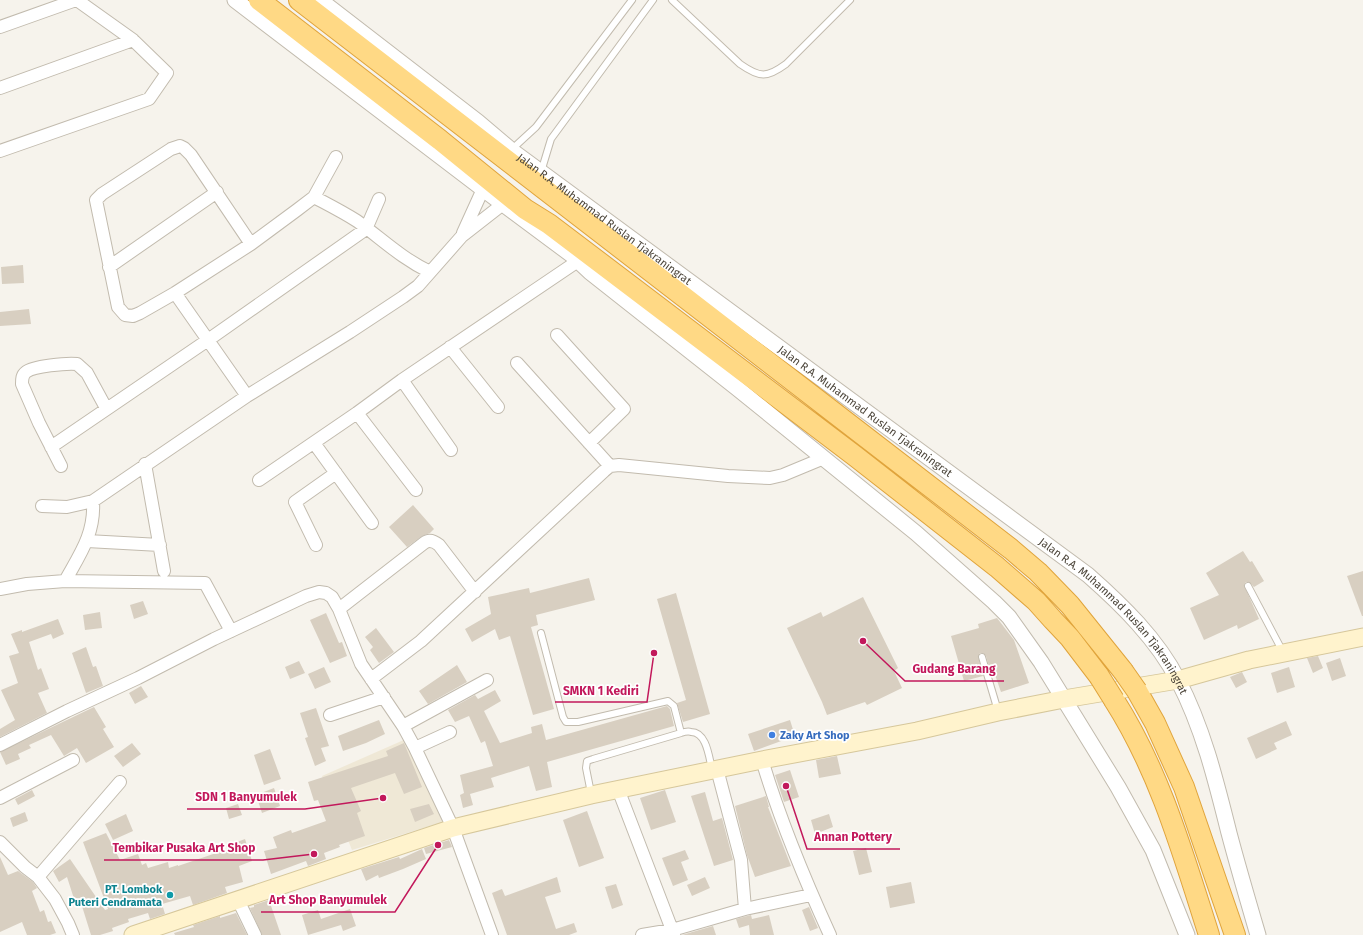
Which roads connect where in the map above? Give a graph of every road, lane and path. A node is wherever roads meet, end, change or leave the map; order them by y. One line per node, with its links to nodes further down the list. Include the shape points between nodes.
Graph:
1 (76, 0): 10 (street); 11 (street)
2 (235, 0): 17 (street)
3 (259, 0): 23 (highway)
4 (298, 0): 16 (highway, Jalan R.A. Muhammad Ruslan Tjakraningrat)
5 (320, 0): 13 (street, Jalan R.A. Muhammad Ruslan Tjakraningrat)
6 (632, 0): 13 (lane, via 536,126)
7 (653, 0): 16 (lane, via 550,139)
8 (672, 0): 9 (lane, via 740,64 751,72 764,75 786,64)
9 (850, 0)
10 (0, 27)
11 (133, 40): 12 (street); 14 (street, via 167,73 149,99)
12 (0, 88)
13 (511, 150): 16 (highway)
14 (0, 151)
15 (336, 157): 19 (street)
16 (535, 175): 21 (highway, Jalan R.A. Muhammad Ruslan Tjakraningrat); 24 (street, Jalan R.A. Muhammad Ruslan Tjakraningrat)
17 (483, 189): 22 (street); 27 (street)
18 (217, 192): 28 (street); 30 (street); 30 (street, via 191,155 180,146 171,149 102,194 96,200 96,205)
19 (314, 197): 26 (street); 28 (street)
20 (379, 199): 26 (street)
21 (561, 202): 24 (highway); 104 (highway, Jalan R.A. Muhammad Ruslan Tjakraningrat, bridge, via 1011,549 1070,605 1123,671 1155,723 1184,787)
22 (502, 204): 23 (highway); 27 (street); 29 (street)
23 (525, 209): 25 (highway)
24 (606, 220): 72 (street, Jalan R.A. Muhammad Ruslan Tjakraningrat, via 1088,575 1130,614 1160,651)
25 (549, 224): 29 (highway, via 559,240); 103 (highway, bridge, via 997,567 1036,602 1070,638 1099,676 1135,735 1164,798)
26 (366, 229): 31 (street, via 400,255); 34 (street)
27 (462, 236): 31 (street)
28 (251, 244): 32 (street)
29 (576, 258): 35 (street); 46 (street, via 590,272)
30 (110, 267): 32 (street, via 118,307 127,316 140,313)
31 (430, 272): 38 (street, via 418,286 385,310)
32 (175, 293): 34 (street)
33 (557, 335): 43 (street, via 624,409)
34 (208, 340): 38 (street); 40 (street)
35 (450, 347): 37 (street); 39 (street)
36 (517, 363): 43 (street)
37 (402, 380): 41 (street); 45 (street)
38 (247, 396): 47 (street)
39 (498, 407)
40 (106, 408): 44 (street); 44 (street, via 87,373 77,364 34,368 26,372 22,376 22,384)
41 (357, 413): 42 (street); 52 (street)
42 (314, 442): 50 (street); 51 (street)
43 (589, 443): 49 (street)
44 (51, 446): 48 (street)
45 (452, 450)
46 (824, 458): 49 (street, via 770,478); 74 (street, via 916,533 1009,617)
47 (145, 464): 53 (street); 57 (street)
48 (61, 466)
49 (610, 466): 63 (street)
50 (336, 473): 55 (street); 58 (street, via 295,502)
51 (260, 480)
52 (416, 490)
53 (93, 501): 54 (street, via 67,507); 56 (street, via 92,528)
54 (42, 506)
55 (372, 524)
56 (86, 541): 57 (street); 60 (street)
57 (160, 545): 59 (street)
58 (316, 545)
59 (164, 571)
60 (65, 581): 62 (street); 65 (street, via 205,583)
61 (1248, 586): 68 (lane)
62 (0, 589)
63 (475, 592): 64 (street, via 439,545 429,541); 70 (street, via 422,641)
64 (339, 609): 65 (street, via 329,595 319,592); 70 (street, via 358,657)
65 (231, 631): 80 (street)
66 (541, 634): 79 (lane, via 566,722 578,722 668,701 674,706)
67 (1363, 637): 68 (main road)
68 (1283, 652): 72 (main road)
69 (982, 657): 75 (lane)
70 (371, 679): 73 (street)
71 (487, 680): 77 (street)
72 (1178, 680): 74 (main road); 105 (street, Jalan R.A. Muhammad Ruslan Tjakraningrat, via 1197,722 1219,791)
73 (384, 697): 76 (street); 77 (street)
74 (1064, 699): 75 (main road); 102 (street, via 1153,850)
75 (998, 712): 83 (main road, via 917,731)
76 (330, 714)
77 (403, 726): 81 (street)
78 (450, 732): 81 (street)
79 (682, 733): 84 (lane, via 696,733 703,740); 87 (lane, via 587,761)
80 (0, 745)
81 (415, 748): 89 (street)
82 (74, 760): 88 (street)
83 (762, 760): 84 (main road); 92 (street)
84 (715, 770): 86 (main road); 94 (street, via 742,860)
85 (120, 782): 91 (street)
86 (618, 789): 87 (main road); 95 (street)
87 (591, 795): 89 (main road)
88 (0, 798)
89 (453, 828): 93 (main road); 99 (street)
90 (0, 842): 91 (street)
91 (38, 877): 96 (street, via 56,899)
92 (811, 895): 94 (street); 101 (street)
93 (238, 900): 97 (main road); 98 (street)
94 (745, 909): 95 (street)
95 (673, 932): 100 (street)
96 (73, 935)
97 (133, 935)
98 (255, 935)
99 (492, 935)
100 (642, 935)
101 (830, 935)
102 (1187, 935)
103 (1209, 935)
104 (1235, 935)
105 (1258, 935)

